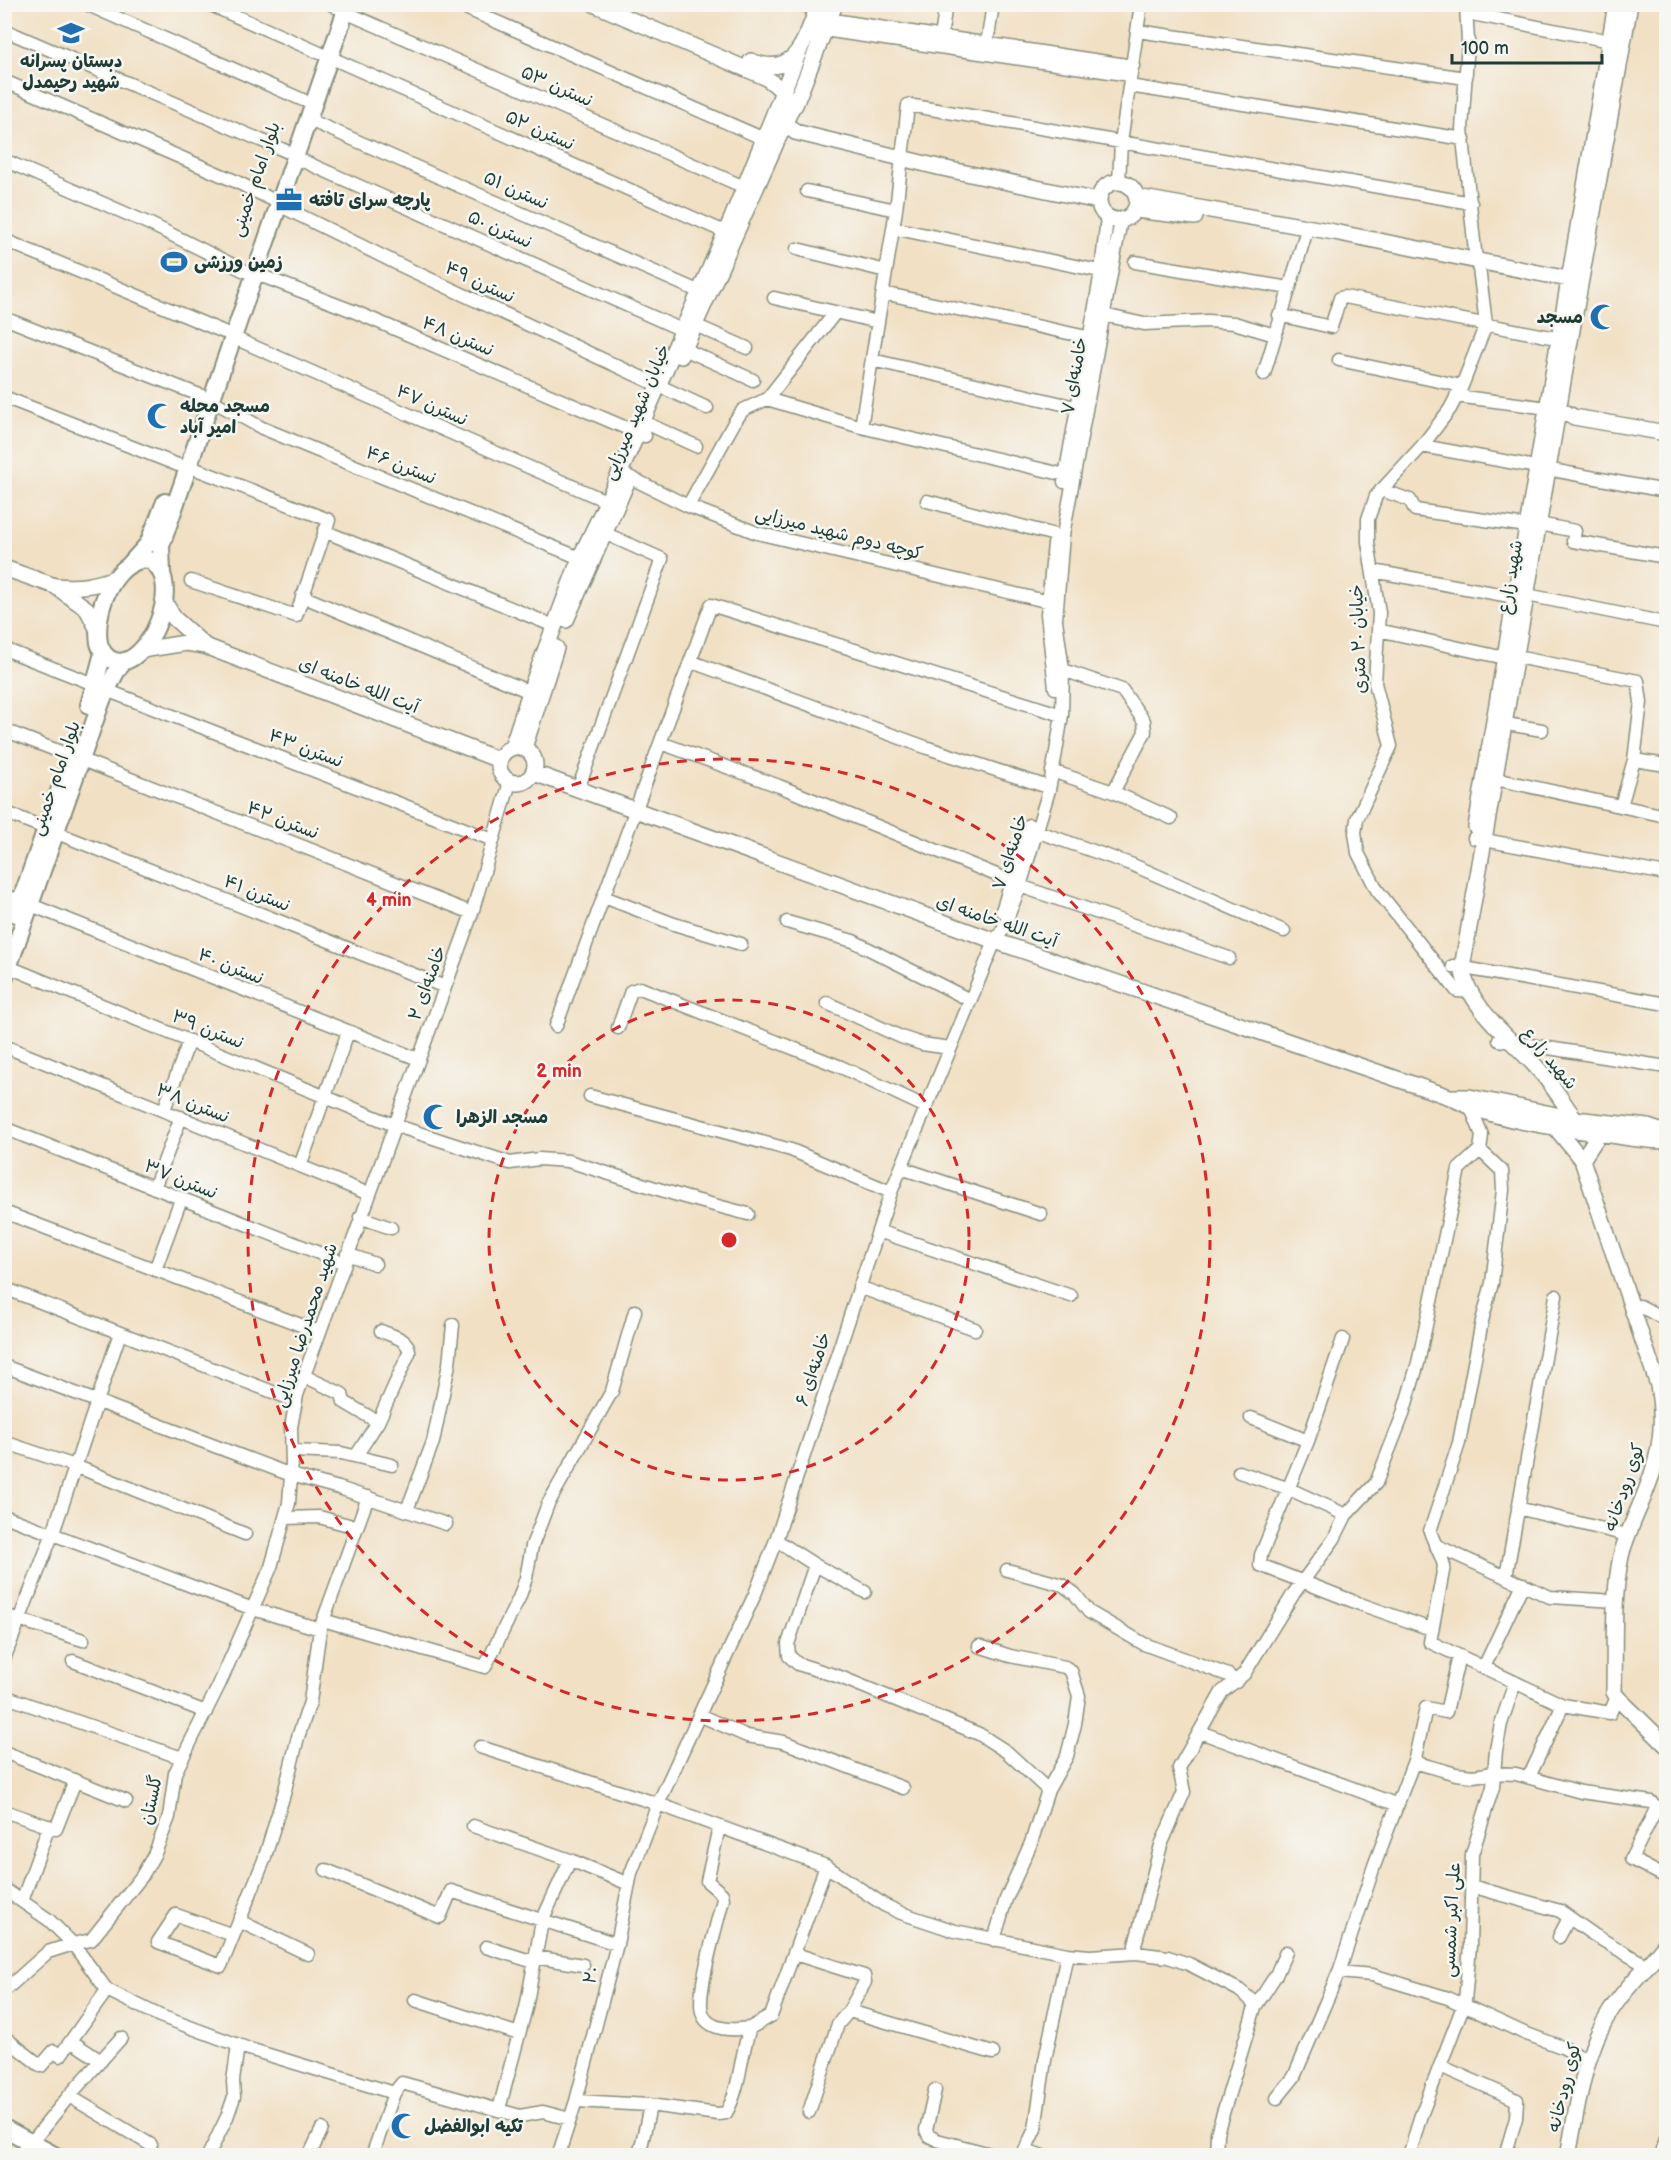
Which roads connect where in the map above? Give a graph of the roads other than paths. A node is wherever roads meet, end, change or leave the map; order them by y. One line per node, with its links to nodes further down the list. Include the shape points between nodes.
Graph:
1 (86, 4): 28 (street)
2 (208, 4): 20 (street, نسترن ۵۲)
3 (456, 4): 32 (street)
4 (594, 4): 24 (street)
5 (609, 4): 22 (street, via 766,67)
6 (801, 4): 14 (street)
7 (946, 4): 17 (street)
8 (993, 4): 19 (street)
9 (1141, 4): 16 (street)
10 (1616, 4): 18 (street, شهید زارع)
11 (1630, 4): 56 (street, شهید زارع)
12 (339, 6): 20 (main road, بلوار امام خمینی); 38 (street, نسترن ۵۳)
13 (1466, 9): 18 (street); 25 (street, خیابان ۲۰ متری)
14 (823, 16): 17 (street); 21 (street); 22 (street); 23 (street)
15 (4, 30): 34 (street, نسترن ۵۰)
16 (1137, 31): 23 (street); 25 (street)
17 (941, 38): 19 (street)
18 (1610, 41): 56 (street, شهید زارع)
19 (987, 44): 23 (street)
20 (324, 55): 28 (main road, بلوار امام خمینی); 29 (main road, بلوار امام خمینی); 47 (street, نسترن ۵۲)
21 (810, 66): 22 (street); 27 (street)
22 (785, 70): 24 (street); 27 (street)
23 (1131, 76): 31 (street); 33 (street)
24 (765, 77): 27 (street)
25 (1466, 78): 31 (street, خیابان ۲۰ متری)
26 (4, 81): 41 (street, نسترن ۴۹, via 235,181)
27 (790, 96): 30 (street, خیابان شهید میرزایی); 32 (street, خیابان شهید میرزایی); 35 (street, via 794,122 801,127)
28 (303, 100): 34 (main road, بلوار امام خمینی)
29 (308, 119): 34 (main road, بلوار امام خمینی); 58 (street, نسترن ۵۱)
30 (786, 123): 32 (street, خیابان شهید میرزایی); 35 (street, via 805,135)
31 (1464, 139): 43 (street, خیابان ۲۰ متری)
32 (770, 142): 38 (street, خیابان شهید میرزایی)
33 (1121, 142): 35 (street, via 908,105); 37 (street); 43 (street)
34 (290, 154): 41 (main road, بلوار امام خمینی); 67 (street, نسترن ۵۰)
35 (903, 155): 40 (street); 44 (street)
36 (4, 160): 54 (street, نسترن ۴۸)
37 (1119, 182): 40 (street, via 1108,184); 42 (street, via 1132,188)
38 (750, 190): 47 (street, خیابان شهید میرزایی)
39 (807, 191): 44 (street)
40 (1100, 197): 45 (street, via 1101,210)
41 (274, 202): 54 (main road, بلوار امام خمینی); 78 (street, نسترن ۴۹)
42 (1136, 203): 45 (street, via 1130,217); 48 (street); 52 (street, via 1334,232)
43 (1471, 203): 52 (street, خیابان ۲۰ متری)
44 (896, 210): 46 (street)
45 (1114, 219): 55 (street, خامنه‌ای ۷)
46 (893, 228): 53 (street); 55 (street)
47 (730, 235): 58 (street, خیابان شهید میرزایی)
48 (1305, 236): 52 (street); 57 (street)
49 (4, 240): 68 (street, نسترن ۴۷)
50 (797, 249): 53 (street)
51 (1135, 262): 57 (street)
52 (1478, 264): 56 (street); 66 (street, خیابان ۲۰ متری)
53 (886, 271): 59 (street)
54 (250, 272): 68 (main road, بلوار امام خمینی); 88 (street, نسترن ۴۸)
55 (1106, 273): 62 (street, خامنه‌ای ۷); 70 (street, خامنه‌ای ۷)
56 (1574, 284): 71 (street, شهید زارع)
57 (1289, 288): 63 (street)
58 (704, 293): 67 (street, خیابان شهید میرزایی)
59 (883, 293): 65 (street); 70 (street)
60 (774, 298): 61 (street)
61 (835, 312): 65 (street); 82 (street)
62 (1104, 315): 69 (street, via 1144,324 1234,323); 70 (street, خامنه‌ای ۷)
63 (1280, 315): 66 (street, via 1331,327 1340,298 1345,297); 69 (street)
64 (4, 318): 81 (street, نسترن ۴۶)
65 (878, 322): 74 (street)
66 (1486, 324): 71 (street); 79 (street, خیابان ۲۰ متری)
67 (689, 329): 72 (street, نسترن ۵۰); 73 (street, خیابان شهید میرزایی); 78 (street, خیابان شهید میرزایی)
68 (228, 335): 81 (main road, بلوار امام خمینی); 99 (street, نسترن ۴۷)
69 (1275, 335): 76 (street)
70 (1094, 339): 84 (street, خامنه‌ای ۷)
71 (1564, 340): 85 (street, شهید زارع)
72 (747, 348)
73 (684, 350): 77 (street); 78 (street, خیابان شهید میرزایی)
74 (872, 360): 84 (street); 87 (street)
75 (1339, 360): 79 (street)
76 (1263, 374)
77 (753, 380)
78 (662, 387): 83 (street, نسترن ۴۹); 88 (street, خیابان شهید میرزایی)
79 (1459, 391): 85 (street); 91 (street, خیابان ۲۰ متری)
80 (4, 398): 92 (street)
81 (206, 398): 92 (main road, بلوار امام خمینی); 106 (street, نسترن ۴۶, via 261,428)
82 (767, 399): 87 (street); 100 (street, via 743,410)
83 (707, 408)
84 (1082, 409): 95 (street, خامنه‌ای ۷)
85 (1552, 409): 86 (street, via 1575,407); 89 (street, via 1574,417); 93 (street, شهید زارع)
86 (1666, 423)
87 (861, 427): 95 (street)
88 (644, 431): 90 (street, نسترن ۴۸); 94 (street, خیابان شهید میرزایی)
89 (1666, 433)
90 (696, 446)
91 (1422, 446): 93 (street); 96 (street, خیابان ۲۰ متری)
92 (183, 466): 101 (street); 107 (main road, بلوار امام خمینی, via 148,544); 110 (main road, بلوار امام خمینی, via 161,546)
93 (1543, 469): 97 (street); 102 (street, شهید زارع)
94 (624, 475): 99 (street, خیابان شهید میرزایی); 100 (street, کوچه دوم شهید میرزایی)
95 (1070, 476): 104 (street, خامنه‌ای ۷); 117 (street, خامنه‌ای ۷)
96 (1381, 490): 102 (street, via 1410,500 1415,510); 109 (street, خیابان ۲۰ متری, via 1368,519)
97 (1666, 491)
98 (927, 501): 104 (street)
99 (612, 504): 103 (street, خیابان شهید میرزایی); 106 (street, خیابان شهید میرزایی)
100 (688, 506): 117 (street, کوچه دوم شهید میرزایی, via 757,533)
101 (326, 525): 114 (street); 119 (street)
102 (1533, 525): 105 (street, via 1575,531 1573,541); 115 (street, شهید زارع)
103 (604, 533): 137 (street, خیابان شهید میرزایی); 147 (street, via 662,559)
104 (1055, 535): 117 (street, خامنه‌ای ۷)
105 (1666, 557)
106 (580, 558): 119 (street, خیابان شهید میرزایی)
107 (130, 564): 110 (main road, via 147,559); 111 (main road, بلوار امام خمینی)
108 (4, 568): 113 (street)
109 (1373, 571): 115 (street); 121 (street, خیابان ۲۰ متری)
110 (162, 573): 116 (main road, بلوار امام خمینی)
111 (117, 578): 113 (street, via 77,588); 120 (main road, بلوار امام خمینی, via 102,607)
112 (191, 581): 114 (street, via 296,616)
113 (55, 586): 120 (street, via 87,609)
114 (302, 596): 131 (street)
115 (1521, 596): 118 (street); 126 (street, شهید زارع)
116 (164, 601): 122 (street, via 174,618); 124 (main road, via 156,627)
117 (1053, 603): 129 (street, خامنه‌ای ۷, via 1050,640)
118 (1666, 623)
119 (554, 626): 131 (street, خیابان شهید میرزایی)
120 (98, 630): 125 (main road)
121 (1378, 630): 126 (street); 172 (street, خیابان ۲۰ متری, via 1375,683 1391,746 1357,819 1358,853 1377,890)
122 (206, 646): 124 (street, via 186,643); 139 (street, آیت الله خامنه ای)
123 (4, 649): 130 (street, نسترن ۴۳)
124 (142, 650): 127 (main road)
125 (103, 654): 127 (main road, via 116,662); 130 (main road, بلوار امام خمینی)
126 (1510, 657): 133 (street, شهید زارع); 140 (street, via 1638,681 1641,702)
127 (124, 661): 130 (main road, بلوار امام خمینی)
128 (692, 662): 132 (street, via 711,605); 136 (street); 146 (street)
129 (1059, 671): 132 (street, خامنه‌ای ۷); 148 (street, via 1122,690 1144,721 1145,732)
130 (101, 688): 138 (main road, بلوار امام خمینی); 157 (street, نسترن ۴۳)
131 (530, 692): 137 (street, خیابان شهید میرزایی)
132 (1058, 714): 142 (street, خامنه‌ای ۷); 146 (street, خامنه‌ای ۷)
133 (1499, 723): 135 (street); 144 (street, شهید زارع)
134 (4, 730): 138 (street, نسترن ۴۲)
135 (1542, 730)
136 (661, 743): 151 (street); 159 (street, via 779,786)
137 (518, 748): 139 (street, via 504,752); 143 (street, via 534,758)
138 (76, 758): 154 (main road, بلوار امام خمینی); 162 (street, نسترن ۴۲)
139 (499, 760): 145 (street, via 501,776)
140 (1634, 760): 141 (street); 149 (street)
141 (1666, 765)
142 (1053, 771): 148 (street); 155 (street, خامنه‌ای ۷)
143 (534, 773): 145 (street, via 521,783); 147 (street, آیت الله خامنه ای)
144 (1490, 778): 149 (street); 156 (street, شهید زارع)
145 (510, 782): 157 (street, خامنه‌ای ۲)
146 (1042, 785): 159 (street, خامنه‌ای ۷)
147 (578, 789): 151 (street, آیت الله خامنه ای)
148 (1113, 792): 153 (street)
149 (1621, 806): 152 (street)
150 (4, 812): 154 (street, نسترن ۴۱)
151 (636, 812): 160 (street); 165 (street, آیت الله خامنه ای)
152 (1666, 816)
153 (1171, 818)
154 (51, 831): 161 (main road, بلوار امام خمینی); 171 (street, نسترن ۴۱)
155 (1036, 831): 159 (street, خامنه‌ای ۷); 164 (street, via 1133,865)
156 (1479, 839): 158 (street); 169 (street, شهید زارع)
157 (493, 840): 162 (street, خامنه‌ای ۲)
158 (1666, 874)
159 (1016, 883): 165 (street, خامنه‌ای ۷, via 997,925); 168 (street)
160 (604, 897): 166 (street); 176 (street)
161 (18, 900): 167 (main road, بلوار امام خمینی); 170 (main road, بلوار امام خمینی); 178 (street, نسترن ۴۰)
162 (472, 913): 171 (street, خامنه‌ای ۲)
163 (787, 922): 173 (street, via 853,941)
164 (1284, 932)
165 (995, 941): 173 (street, خامنه‌ای ۶); 187 (street, آیت الله خامنه ای)
166 (741, 944)
167 (4, 945)
168 (1229, 958)
169 (1457, 967): 172 (street, شهید زارع, via 1452,972); 175 (street)
170 (7, 973): 179 (street, نسترن ۳۹)
171 (445, 987): 183 (street, خامنه‌ای ۲)
172 (1464, 992): 180 (street, شهید زارع, via 1475,1015)
173 (970, 1000): 182 (street, خامنه‌ای ۶)
174 (827, 1003): 182 (street, via 902,1037)
175 (1666, 1004)
176 (556, 1026)
177 (618, 1028): 188 (street, via 631,991 640,988 841,1067)
178 (348, 1032): 183 (street, نسترن ۴۰); 185 (street)
179 (189, 1041): 185 (street, نسترن ۳۹); 190 (street)
180 (1506, 1041): 184 (street); 192 (street, شهید زارع)
181 (4, 1046): 190 (street, نسترن ۳۸)
182 (950, 1048): 188 (street, خامنه‌ای ۶)
183 (418, 1059): 193 (street, خامنه‌ای ۲)
184 (1666, 1066)
185 (324, 1096): 193 (street, نسترن ۳۹); 200 (street)
186 (590, 1096): 203 (street, via 791,1150)
187 (1450, 1097): 189 (street, آیت الله خامنه ای); 192 (street, آیت الله خامنه ای, via 1469,1096)
188 (926, 1107): 201 (street, خامنه‌ای ۶)
189 (1471, 1108): 192 (street, آیت الله خامنه ای); 198 (street, via 1482,1135)
190 (164, 1110): 191 (street, نسترن ۳۸)
191 (181, 1117): 200 (street, نسترن ۳۸); 202 (street)
192 (1564, 1121): 195 (street, آیت الله خامنه ای, via 1648,1127); 196 (street, آیت الله خامنه ای); 199 (street, شهید زارع)
193 (394, 1125): 204 (street, خامنه‌ای ۲); 207 (street, نسترن ۳۹, via 510,1163 568,1161)
194 (4, 1128): 202 (street, نسترن ۳۷)
195 (1666, 1133)
196 (1599, 1134): 197 (street, آیت الله خامنه ای); 199 (street)
197 (1666, 1141)
198 (1480, 1150): 246 (street, via 1459,1169 1418,1363 1391,1450 1376,1483); 255 (street, via 1502,1171 1503,1190 1492,1283 1459,1443 1430,1531)
199 (1582, 1160): 219 (street, کوی رودخانه)
200 (300, 1166): 204 (street, نسترن ۳۸)
201 (901, 1168): 203 (street, خامنه‌ای ۶); 208 (street)
202 (154, 1188): 205 (street, نسترن ۳۷)
203 (891, 1192): 211 (street, خامنه‌ای ۶)
204 (369, 1194): 209 (street, شهید محمدرضا میرزایی)
205 (181, 1199): 212 (street, نسترن ۳۷); 214 (street)
206 (4, 1212): 214 (street)
207 (748, 1214)
208 (1041, 1214)
209 (360, 1217): 210 (street); 212 (street, شهید محمدرضا میرزایی)
210 (391, 1228)
211 (878, 1231): 215 (street, خامنه‌ای ۶); 217 (street)
212 (345, 1259): 213 (street, نسترن ۳۷); 225 (street, شهید محمدرضا میرزایی)
213 (375, 1264)
214 (155, 1270): 225 (street)
215 (859, 1287): 223 (street); 254 (street, خامنه‌ای ۶)
216 (4, 1288): 226 (street)
217 (1071, 1296)
218 (1556, 1296): 244 (street)
219 (1631, 1307): 221 (street, via 1640,1306); 253 (street, کوی رودخانه, via 1658,1385 1662,1433 1648,1486)
220 (635, 1311): 266 (street, via 612,1391 548,1504 519,1598 485,1667)
221 (1666, 1320)
222 (453, 1325): 245 (street, via 434,1442)
223 (975, 1329)
224 (381, 1331): 233 (street, via 406,1342 409,1353)
225 (319, 1332): 229 (street, شهید محمدرضا میرزایی)
226 (120, 1333): 230 (street); 231 (street)
227 (1343, 1339): 234 (street)
228 (4, 1366): 230 (street)
229 (304, 1376): 231 (street, شهید محمدرضا میرزایی); 233 (street, via 342,1394 344,1402)
230 (97, 1401): 239 (street); 241 (street)
231 (296, 1401): 236 (street, شهید محمدرضا میرزایی)
232 (1251, 1418): 234 (street)
233 (378, 1422): 237 (street)
234 (1308, 1441): 242 (street)
235 (4, 1442): 239 (street)
236 (292, 1451): 237 (street); 241 (street, شهید محمدرضا میرزایی)
237 (356, 1456): 238 (street)
238 (392, 1465)
239 (75, 1466): 251 (street); 252 (street)
240 (1239, 1472): 242 (street)
241 (291, 1474): 243 (street); 248 (street, شهید محمدرضا میرزایی)
242 (1287, 1488): 246 (street); 259 (street, via 1260,1565)
243 (368, 1497): 245 (street); 250 (street)
244 (1518, 1508): 253 (street); 258 (street)
245 (406, 1510): 249 (street)
246 (1346, 1515): 259 (street)
247 (4, 1516): 251 (street)
248 (285, 1518): 250 (street, via 319,1517); 263 (street, شهید محمدرضا میرزایی, via 271,1567)
249 (446, 1524)
250 (356, 1527): 266 (street)
251 (53, 1533): 263 (street); 265 (street)
252 (245, 1534)
253 (1627, 1535): 262 (street, کوی رودخانه)
254 (776, 1540): 256 (street); 280 (street, خامنه‌ای ۶)
255 (1434, 1545): 258 (street); 267 (street, via 1444,1566)
256 (815, 1565): 261 (street); 291 (street, via 788,1644 789,1656 798,1664 840,1677 979,1734 1007,1752)
257 (1007, 1570): 274 (street, via 1063,1585 1089,1612 1144,1644 1228,1675)
258 (1506, 1577): 260 (street)
259 (1304, 1581): 267 (street); 274 (street)
260 (1522, 1584): 262 (street, via 1551,1597); 273 (street)
261 (865, 1592)
262 (1616, 1601): 277 (street, کوی رودخانه)
263 (253, 1609): 266 (street); 279 (street, گلستان)
264 (4, 1615): 265 (street)
265 (20, 1620): 268 (street); 271 (street)
266 (321, 1624): 308 (street, via 310,1702 267,1851)
267 (1431, 1629): 270 (street, via 1430,1642)
268 (83, 1640)
269 (979, 1646): 291 (street, via 1071,1671 1079,1696 1076,1724 1067,1756)
270 (1460, 1656): 273 (street); 286 (street, via 1446,1712 1426,1708)
271 (4, 1659)
272 (73, 1661): 279 (street)
273 (1484, 1667): 275 (street)
274 (1236, 1682): 281 (street, via 1222,1692)
275 (1515, 1682): 278 (street); 287 (street, علی اکبر شمسی, via 1501,1724)
276 (4, 1696): 285 (street)
277 (1617, 1697): 278 (street, via 1610,1713); 282 (street)
278 (1563, 1705): 288 (street)
279 (206, 1712): 285 (street, گلستان)
280 (699, 1715): 290 (street, via 747,1736 784,1742); 293 (street, خامنه‌ای ۶)
281 (1200, 1732): 294 (street); 318 (street, via 1179,1768 1184,1792 1161,1845)
282 (1666, 1745)
283 (480, 1747): 293 (street)
284 (4, 1752): 289 (street)
285 (182, 1758): 314 (street, گلستان, via 175,1773 169,1817 155,1853 91,1940)
286 (1414, 1762): 287 (street, via 1456,1774); 294 (street)
287 (1494, 1773): 288 (street); 304 (street, علی اکبر شمسی, via 1472,1854)
288 (1529, 1777): 302 (street, via 1581,1792 1651,1802 1657,1807 1631,1859)
289 (75, 1780): 292 (street); 296 (street, via 56,1829)
290 (903, 1788)
291 (1048, 1790): 312 (street)
292 (126, 1801)
293 (658, 1804): 298 (street); 303 (street, ۲۰)
294 (1398, 1805): 325 (street)
295 (4, 1811): 296 (street)
296 (49, 1826): 306 (street)
297 (473, 1826): 299 (street)
298 (719, 1827): 300 (street); 332 (street, via 707,1881 723,1899 702,1988 702,2013 716,2027)
299 (570, 1860): 303 (street); 309 (street)
300 (826, 1866): 312 (street, via 901,1913); 320 (street)
301 (326, 1870): 309 (street, via 440,1917 451,1892)
302 (1666, 1877)
303 (629, 1884): 315 (street, ۲۰)
304 (1471, 1886): 307 (street, via 1560,1911); 329 (street, علی اکبر شمسی)
305 (4, 1889): 306 (street)
306 (21, 1901): 314 (street, via 49,1920)
307 (1569, 1918): 311 (street); 324 (street)
308 (239, 1921): 310 (street); 319 (street)
309 (542, 1921): 315 (street); 322 (street)
310 (233, 1935): 310 (street, via 221,1966 158,1942 176,1915)
311 (1559, 1937)
312 (994, 1940): 321 (street)
313 (1666, 1943): 324 (street, کوی رودخانه)
314 (73, 1944): 326 (street); 327 (street, گلستان, via 48,1952)
315 (617, 1944): 346 (street, ۲۰)
316 (486, 1947): 322 (street)
317 (1286, 1952): 330 (street)
318 (1136, 1953): 321 (street); 330 (street, via 1189,1964 1239,1990)
319 (309, 1954)
320 (795, 1954): 331 (street, via 864,1976 865,1982); 332 (street, via 771,2016)
321 (1067, 1954): 356 (street, via 1035,2129)
322 (534, 1959): 323 (street); 333 (street)
323 (583, 1965)
324 (1647, 1966): 339 (street, کوی رودخانه, via 1616,2002)
325 (1339, 1972): 329 (street, via 1372,1975); 345 (street, via 1294,2077)
326 (107, 1990): 336 (street); 337 (street, via 160,2016)
327 (4, 1991)
328 (415, 2000): 333 (street)
329 (1464, 2004): 339 (street); 341 (street, علی اکبر شمسی)
330 (1255, 2007): 366 (street, via 1217,2133)
331 (849, 2011): 338 (street); 349 (street, via 838,2025)
332 (750, 2028): 346 (street, via 734,2099 726,2112)
333 (519, 2034): 347 (street)
334 (4, 2037): 336 (street, via 41,2066 54,2051 60,2056)
335 (121, 2038): 340 (street)
336 (71, 2041): 340 (street)
337 (238, 2045): 343 (street); 359 (street, via 234,2097)
338 (993, 2053)
339 (1587, 2060): 369 (street, کوی رودخانه)
340 (101, 2061): 344 (street)
341 (1440, 2066): 367 (street, علی اکبر شمسی); 368 (street, via 1517,2100)
342 (935, 2090): 364 (street, via 926,2130 929,2136)
343 (394, 2093): 347 (street, via 402,2083); 361 (street)
344 (69, 2096): 354 (street); 355 (street)
345 (1277, 2098)
346 (576, 2101): 350 (street, ۲۰)
347 (499, 2109): 350 (street, via 520,2116 543,2112)
348 (649, 2111): 363 (street)
349 (809, 2112)
350 (570, 2119): 362 (street, ۲۰)
351 (4, 2128): 354 (main road)
352 (322, 2129): 360 (street)
353 (1666, 2139): 370 (street)
354 (31, 2143): 357 (street); 358 (main road)
355 (151, 2145)
356 (1022, 2153): 365 (street)
357 (16, 2156)
358 (56, 2156)
359 (208, 2156)
360 (309, 2156)
361 (372, 2156)
362 (558, 2156)
363 (639, 2156)
364 (998, 2156)
365 (1043, 2156)
366 (1216, 2156)
367 (1409, 2156)
368 (1505, 2156)
369 (1568, 2156)
370 (1661, 2156)

